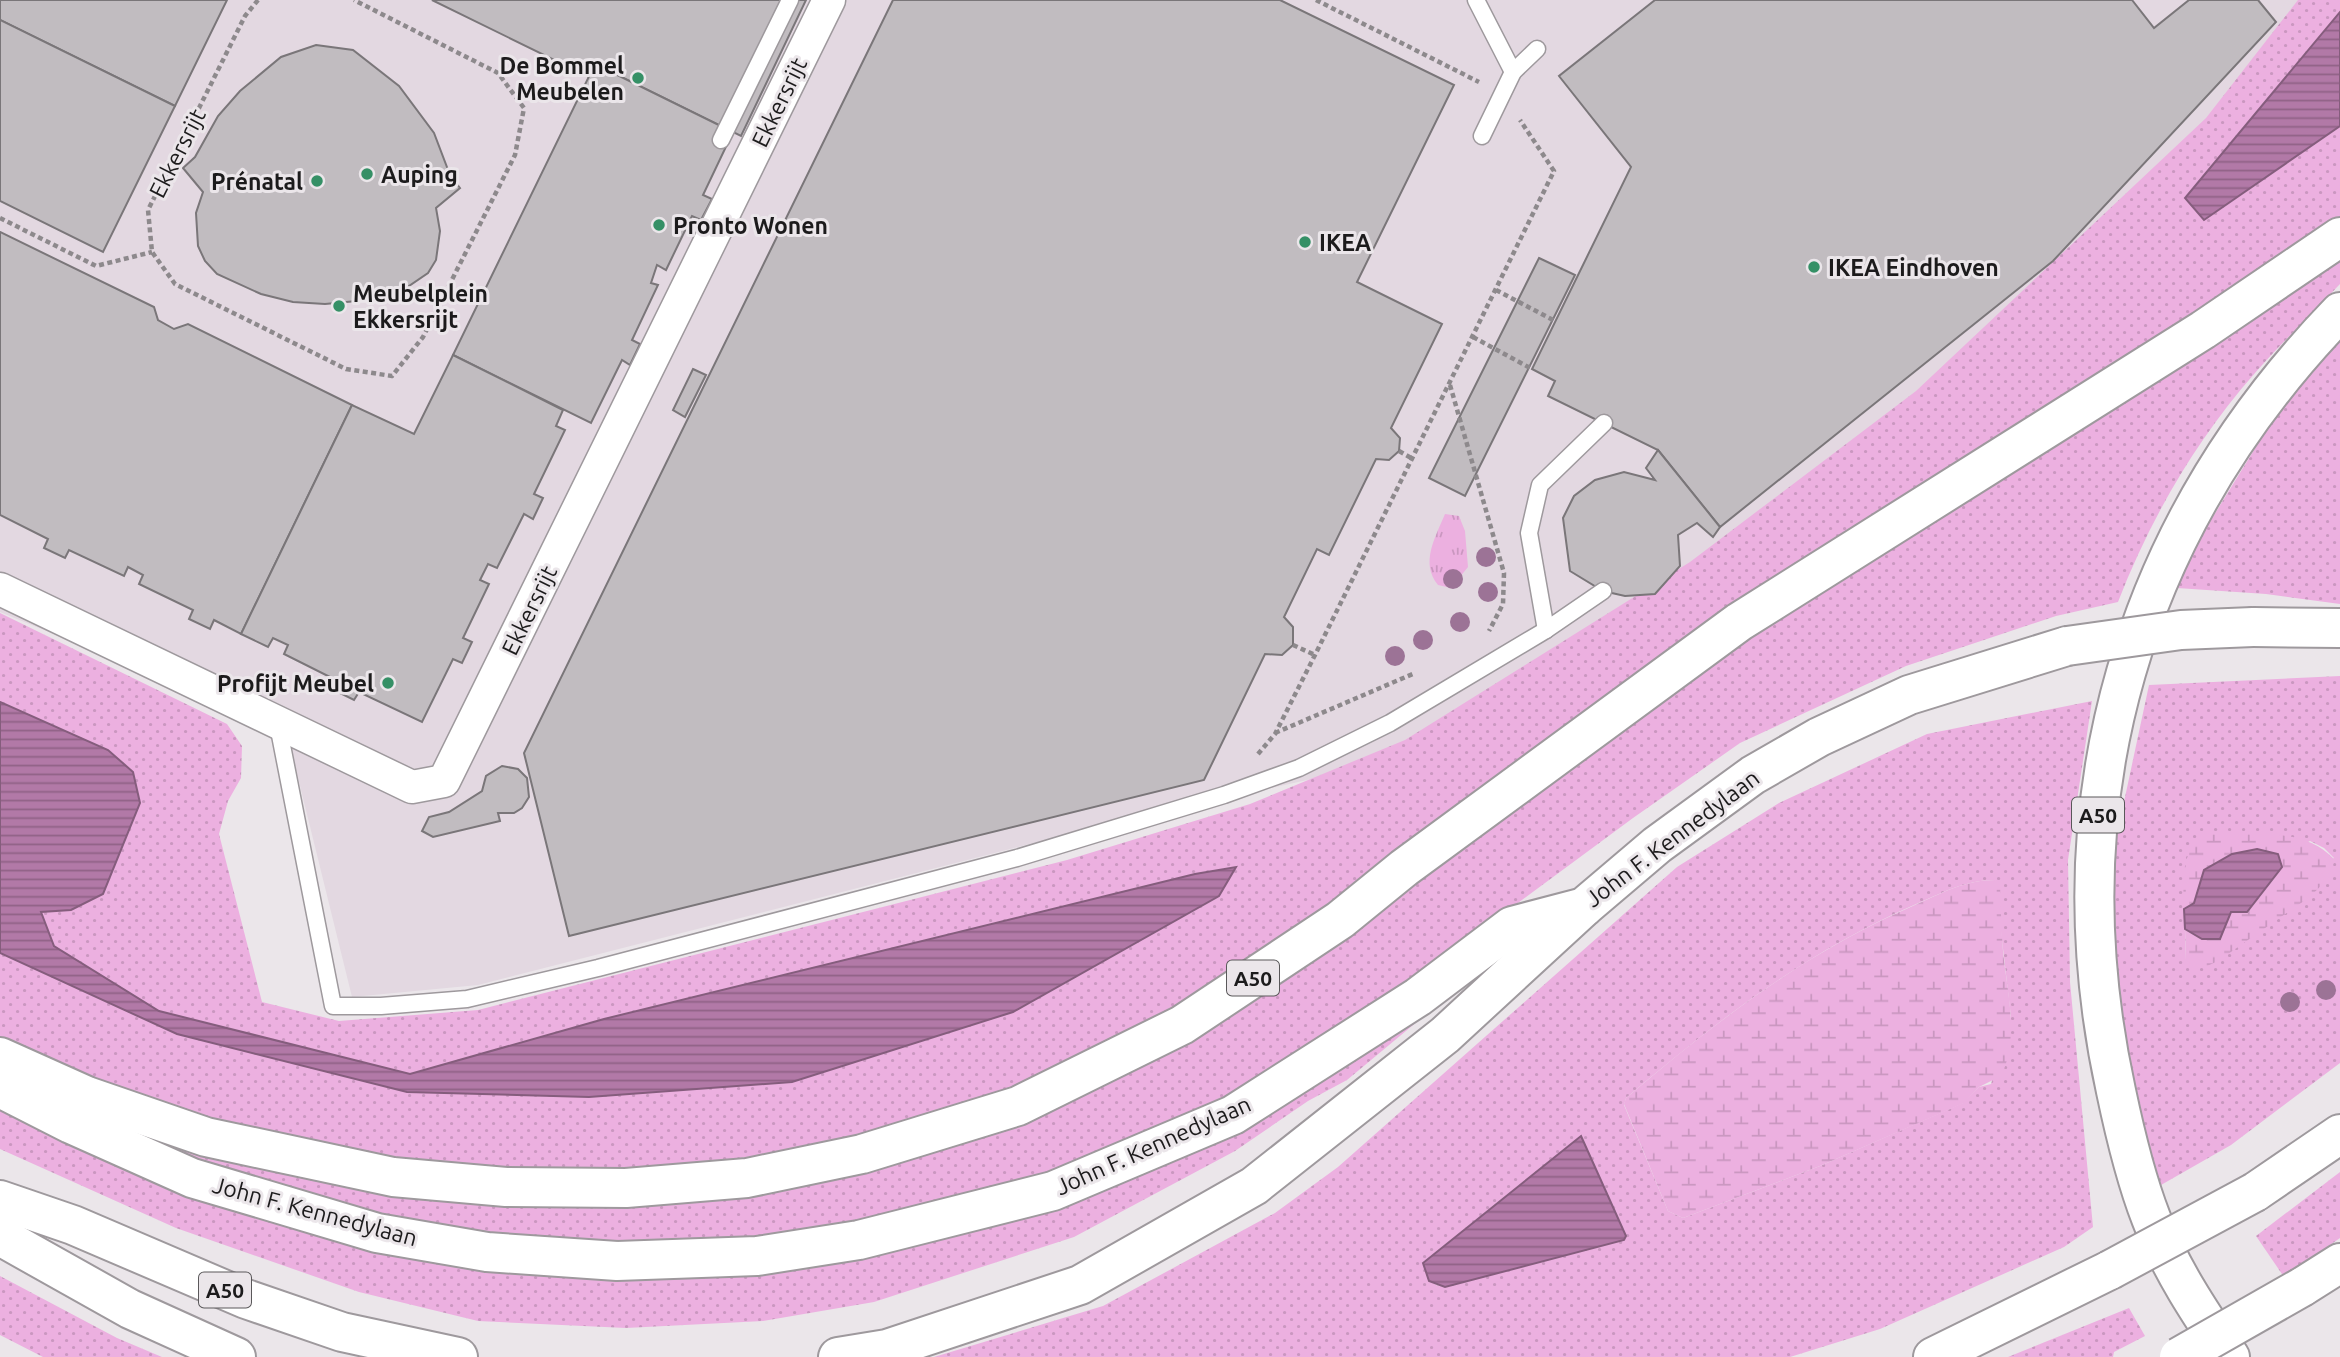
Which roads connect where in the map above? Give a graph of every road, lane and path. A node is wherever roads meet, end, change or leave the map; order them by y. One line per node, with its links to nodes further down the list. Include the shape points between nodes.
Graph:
1 (258, 0): 14 (path, Ekkersrijt, via 148,210)
2 (355, 0): 14 (path, via 498,73 524,108 515,155 423,337 392,376 346,369 175,284)
3 (790, 0): 11 (lane)
4 (829, 0): 32 (street, Ekkersrijt, via 444,781 411,788)
5 (1316, 0): 9 (path)
6 (1476, 0): 8 (lane)
7 (1537, 49): 8 (lane)
8 (1513, 72): 9 (lane)
9 (1502, 94): 10 (lane); 15 (path, via 1554,171)
10 (1482, 136)
11 (721, 140)
12 (0, 218): 14 (path, via 96,266)
13 (2340, 237): 36 (highway, A50, via 2203,330 1740,622 1340,920 1182,1025 1018,1107 862,1154 747,1178 626,1188 506,1187 393,1177 206,1137 87,1096)
14 (152, 252)
15 (1496, 290): 17 (path); 18 (path)
16 (2340, 312): 47 (highway, A50, via 2311,342 2234,442 2195,503 2156,582 2118,703 2102,778 2093,857 2096,973 2128,1147 2151,1219 2184,1288)
17 (1555, 321)
18 (1473, 337): 19 (path); 20 (path)
19 (1532, 369)
20 (1450, 385): 23 (path); 28 (path, via 1504,573 1503,604 1490,631)
21 (1604, 423): 27 (lane, via 1540,485 1529,533)
22 (1399, 451): 23 (path)
23 (1413, 459): 30 (path)
24 (0, 589): 32 (street, Ekkersrijt)
25 (1603, 591): 27 (lane)
26 (2340, 628): 35 (highway, John F. Kennedylaan, bridge, via 2181,630 2067,646 1909,695 1819,737 1753,775 1657,845)
27 (1546, 630): 34 (lane, via 1390,723 1299,768)
28 (1481, 637)
29 (1293, 645): 30 (path)
30 (1315, 655): 33 (path)
31 (1420, 672): 33 (path)
32 (278, 725): 34 (lane, via 333,1006 467,999 598,968 1017,858)
33 (1275, 734): 34 (path)
34 (1224, 795)
35 (1584, 907): 37 (highway, John F. Kennedylaan, via 1512,926 1383,1019 1233,1115 1054,1191 859,1240 757,1255 617,1261 487,1252 377,1233 192,1178); 44 (highway, via 1445,1035 1254,1185 1080,1285 887,1349)
36 (0, 1057)
37 (0, 1088)
38 (2340, 1134): 45 (highway, bridge, via 2255,1192)
39 (0, 1200): 43 (highway, A50, via 73,1225 246,1299 342,1332)
40 (0, 1236): 42 (highway, A50, via 130,1309)
41 (2340, 1263): 46 (highway, bridge)
42 (236, 1357)
43 (458, 1357)
44 (838, 1357)
45 (1933, 1357)
46 (2179, 1357)
47 (2230, 1357)

